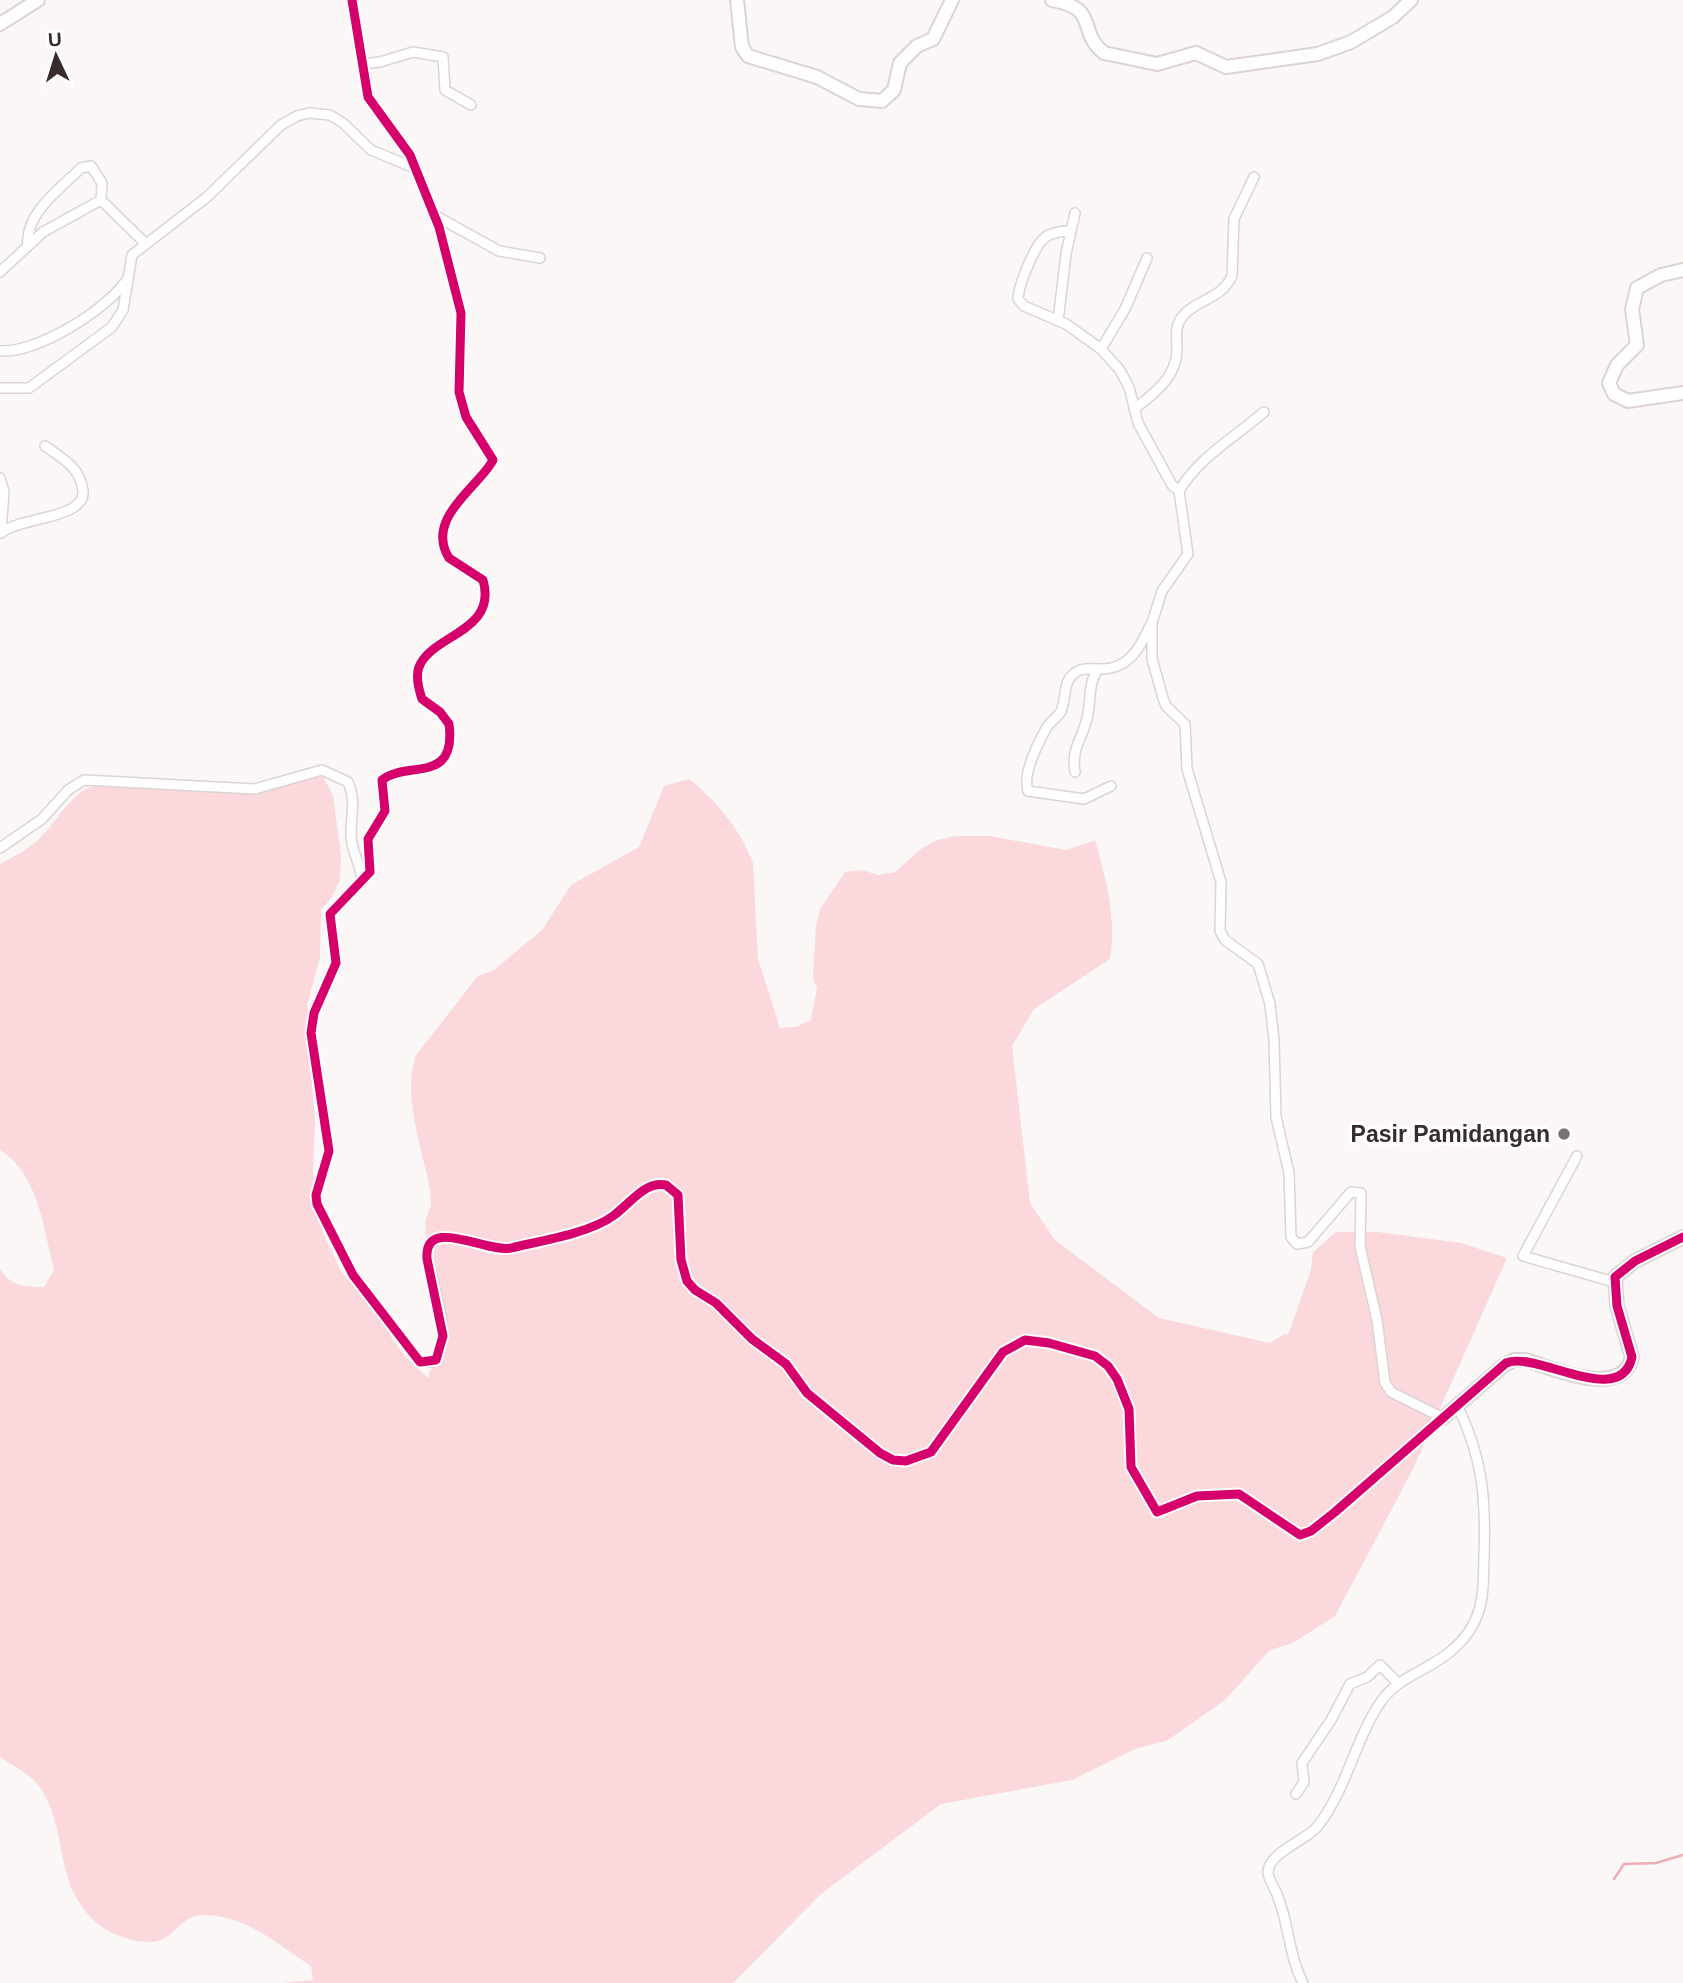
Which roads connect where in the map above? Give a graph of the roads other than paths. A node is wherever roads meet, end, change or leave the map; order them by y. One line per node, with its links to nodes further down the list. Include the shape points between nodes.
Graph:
1 (38, 0): 7 (street)
2 (352, 0): 8 (street)
3 (737, 0): 4 (street, via 742,47 748,56 817,77 859,99 876,102 894,90 903,58 933,38)
4 (952, 0)
5 (1052, 0): 6 (street, via 1081,10 1104,53 1157,64 1196,53 1222,66 1237,67 1335,48 1393,17)
6 (1411, 0)
7 (0, 24)
8 (362, 64): 9 (street, via 413,52 443,57 445,90); 10 (street, via 373,107)
9 (471, 104)
10 (417, 169): 14 (street); 16 (street, via 371,150 343,122 330,116 297,116 281,125 207,197)
11 (1254, 177): 28 (street, via 1234,219 1228,284 1180,320 1173,370)
12 (101, 200): 16 (street); 17 (street, via 43,232); 17 (street, via 100,178 91,166 82,168 41,209 29,229)
13 (1074, 213): 15 (street)
14 (436, 216): 18 (street, via 499,251); 39 (street, via 461,313 459,393 493,460 460,496 450,514 444,544 449,558 482,580 486,597 469,625 420,665 422,699 449,724 447,749 425,770 382,780 385,811 369,835 371,866)
15 (1070, 230): 23 (street); 23 (street, via 1041,241 1018,293 1024,306)
16 (145, 243): 22 (street, via 132,255)
17 (28, 246): 21 (street)
18 (541, 258)
19 (1147, 258): 24 (street)
20 (1683, 270): 27 (street, via 1637,288 1632,309 1637,345 1617,365 1609,383 1614,394 1628,401)
21 (0, 272)
22 (126, 281): 25 (street, via 114,296 79,321 29,348); 26 (street, via 122,310 112,327 29,388)
23 (1058, 321): 24 (street)
24 (1101, 349): 28 (street, via 1129,387)
25 (0, 351)
26 (0, 388)
27 (1683, 393)
28 (1134, 409): 32 (street)
29 (1264, 412): 32 (street, via 1212,452)
30 (46, 446): 33 (street, via 76,469 83,491 79,503 68,512 24,520)
31 (0, 478): 33 (street, via 4,491)
32 (1179, 491): 34 (street, via 1188,554 1162,590)
33 (0, 534)
34 (1152, 623): 35 (street, via 1133,656 1123,664); 44 (street, via 1152,659 1166,706 1185,724 1187,769 1222,882 1220,931 1225,940 1258,964 1270,1004 1276,1117 1288,1166 1291,1237 1297,1244 1308,1242 1351,1192 1361,1193 1360,1247 1377,1320 1385,1383 1391,1392)
35 (1098, 669): 36 (street, via 1089,688 1087,722 1073,753); 37 (street, via 1081,670 1068,681 1061,713 1046,728 1026,772 1027,788 1079,799)
36 (1075, 772)
37 (1111, 786)
38 (0, 848): 39 (street, via 84,780 255,789 322,770 348,782 353,795 351,841)
39 (362, 882): 44 (street, via 330,914 336,962 312,1022 311,1041 330,1154 317,1202 353,1275 422,1363 436,1360 443,1336 427,1259 433,1240 454,1237 491,1249 509,1249 600,1223 651,1184 659,1184 678,1195 681,1260 687,1281 786,1364 816,1401 893,1460 916,1459 935,1449 1003,1352 1026,1340 1082,1350 1108,1366 1129,1409 1132,1467 1158,1512 1197,1496 1239,1494 1294,1533 1305,1533)
40 (1577, 1156): 42 (street, via 1523,1256)
41 (1683, 1237): 42 (street, via 1628,1265)
42 (1614, 1282): 43 (street, via 1632,1357 1625,1371 1594,1380 1514,1360)
43 (1458, 1407): 44 (street); 45 (street, via 1471,1433 1484,1484 1484,1598 1471,1630 1450,1651)
44 (1443, 1418)
45 (1398, 1683): 46 (street, via 1380,1665 1350,1684 1302,1763 1304,1782); 47 (street, via 1372,1716 1338,1794 1317,1827 1270,1863 1268,1874 1283,1909)
46 (1296, 1794)
47 (1303, 1983)

